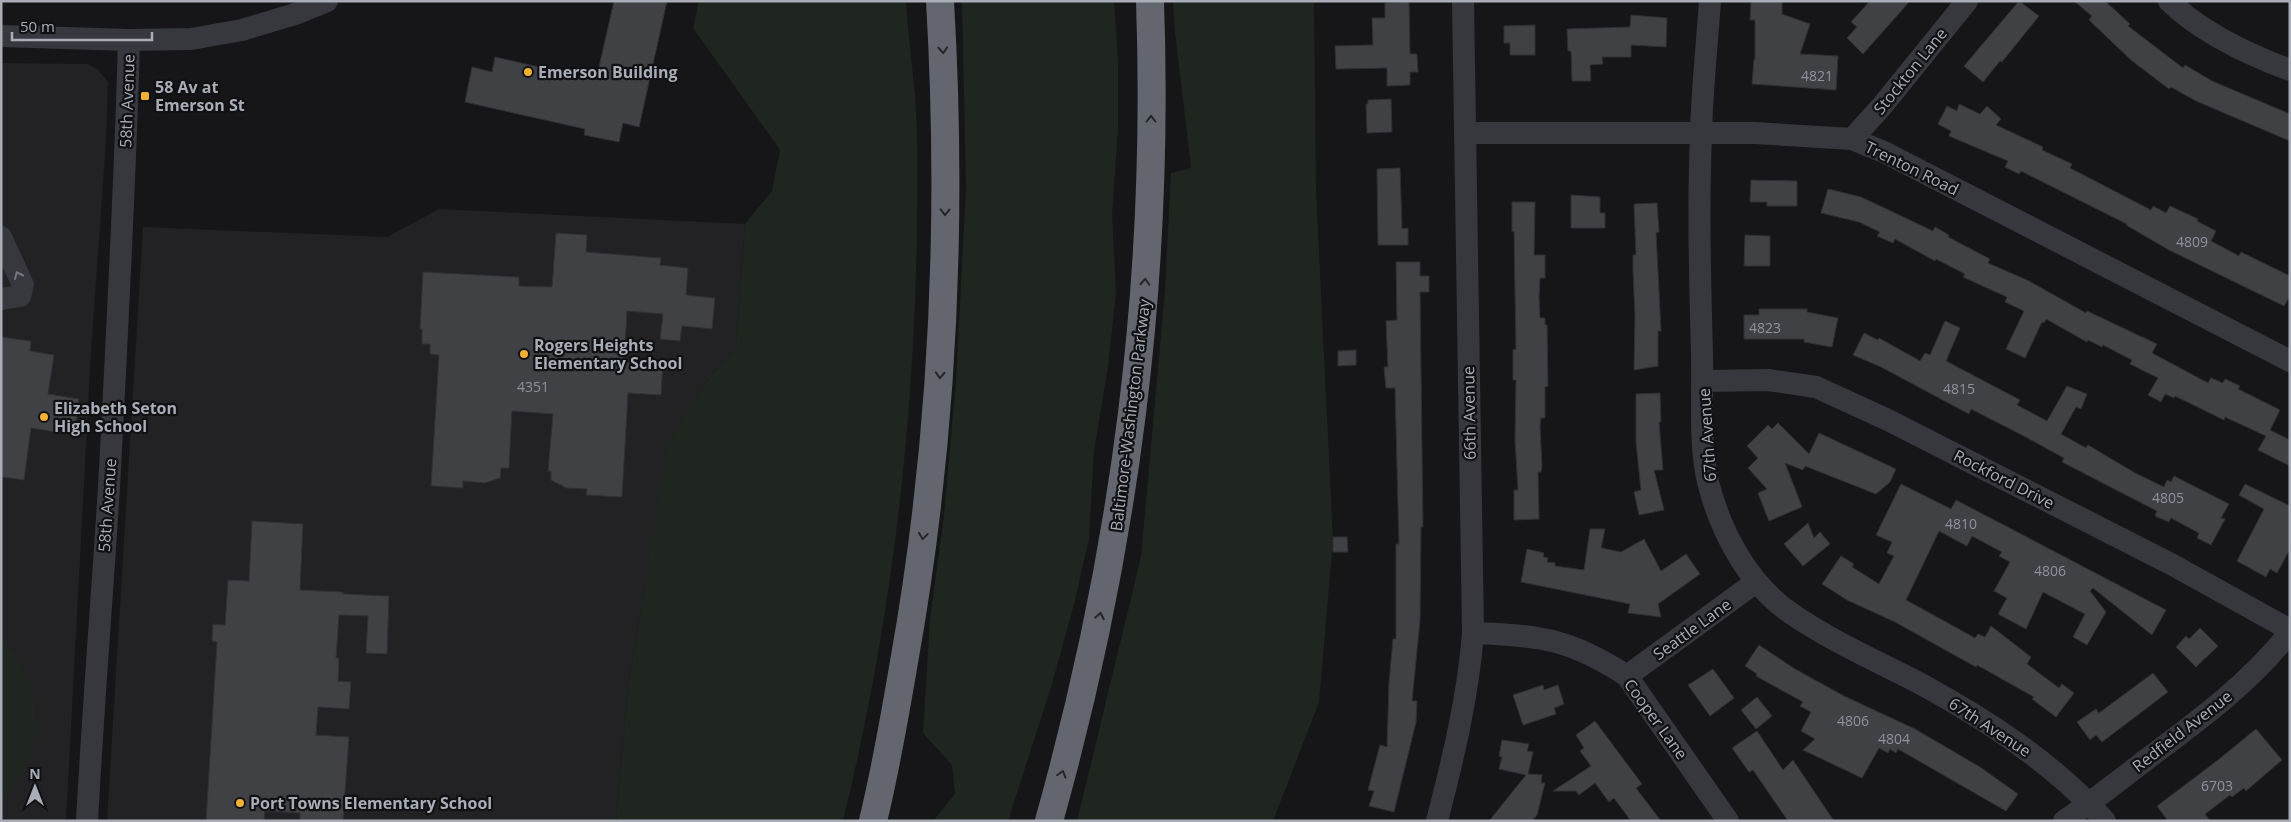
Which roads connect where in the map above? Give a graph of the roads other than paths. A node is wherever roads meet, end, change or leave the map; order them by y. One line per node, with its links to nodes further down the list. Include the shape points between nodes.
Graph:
1 (327, 1): 9 (street, via 242,30 191,39)
2 (940, 1): 24 (highway, one-way to 24, via 946,166 939,390 914,607)
3 (1150, 1): 25 (highway, Baltimore-Washington Parkway, one-way to 3, via 1097,630 1134,405 1151,170)
4 (1464, 1): 11 (street, 66th Avenue)
5 (1710, 1): 12 (street, 67th Avenue)
6 (1967, 1): 13 (street, Stockton Lane)
7 (2169, 1): 10 (street, via 2194,23 2256,57)
8 (1, 36): 9 (street)
9 (129, 40): 23 (street, 58th Avenue, via 109,473)
10 (2288, 63)
11 (1465, 133): 12 (street, Trenton Road); 20 (street, 66th Avenue)
12 (1701, 133): 13 (street, Trenton Road); 17 (street, 67th Avenue)
13 (1852, 139): 16 (street, Trenton Road, via 1884,152)
14 (1, 237): 15 (street, one-way to 14, via 20,296 23,285)
15 (1, 299)
16 (2290, 361)
17 (1703, 382): 18 (street, 67th Avenue, via 1708,480 1719,517); 19 (street, Rockford Drive, via 1768,380 1816,387 1888,420 2171,564)
18 (1756, 582): 21 (street, Seattle Lane); 22 (street, 67th Avenue, via 1776,602 1825,636 1922,684 1978,718 2045,764)
19 (2290, 631): 22 (street, Redfield Avenue, via 2273,654 2244,682)
20 (1473, 633): 21 (street, Cooper Lane, via 1556,640 1596,657); 26 (street, 66th Avenue, via 1456,748)
21 (1627, 676): 27 (street, Cooper Lane)
22 (2090, 804): 28 (street, Redfield Avenue); 29 (street, 67th Avenue)
23 (87, 821)
24 (873, 821)
25 (1049, 821)
26 (1437, 821)
27 (1728, 821)
28 (2064, 821)
29 (2105, 821)

